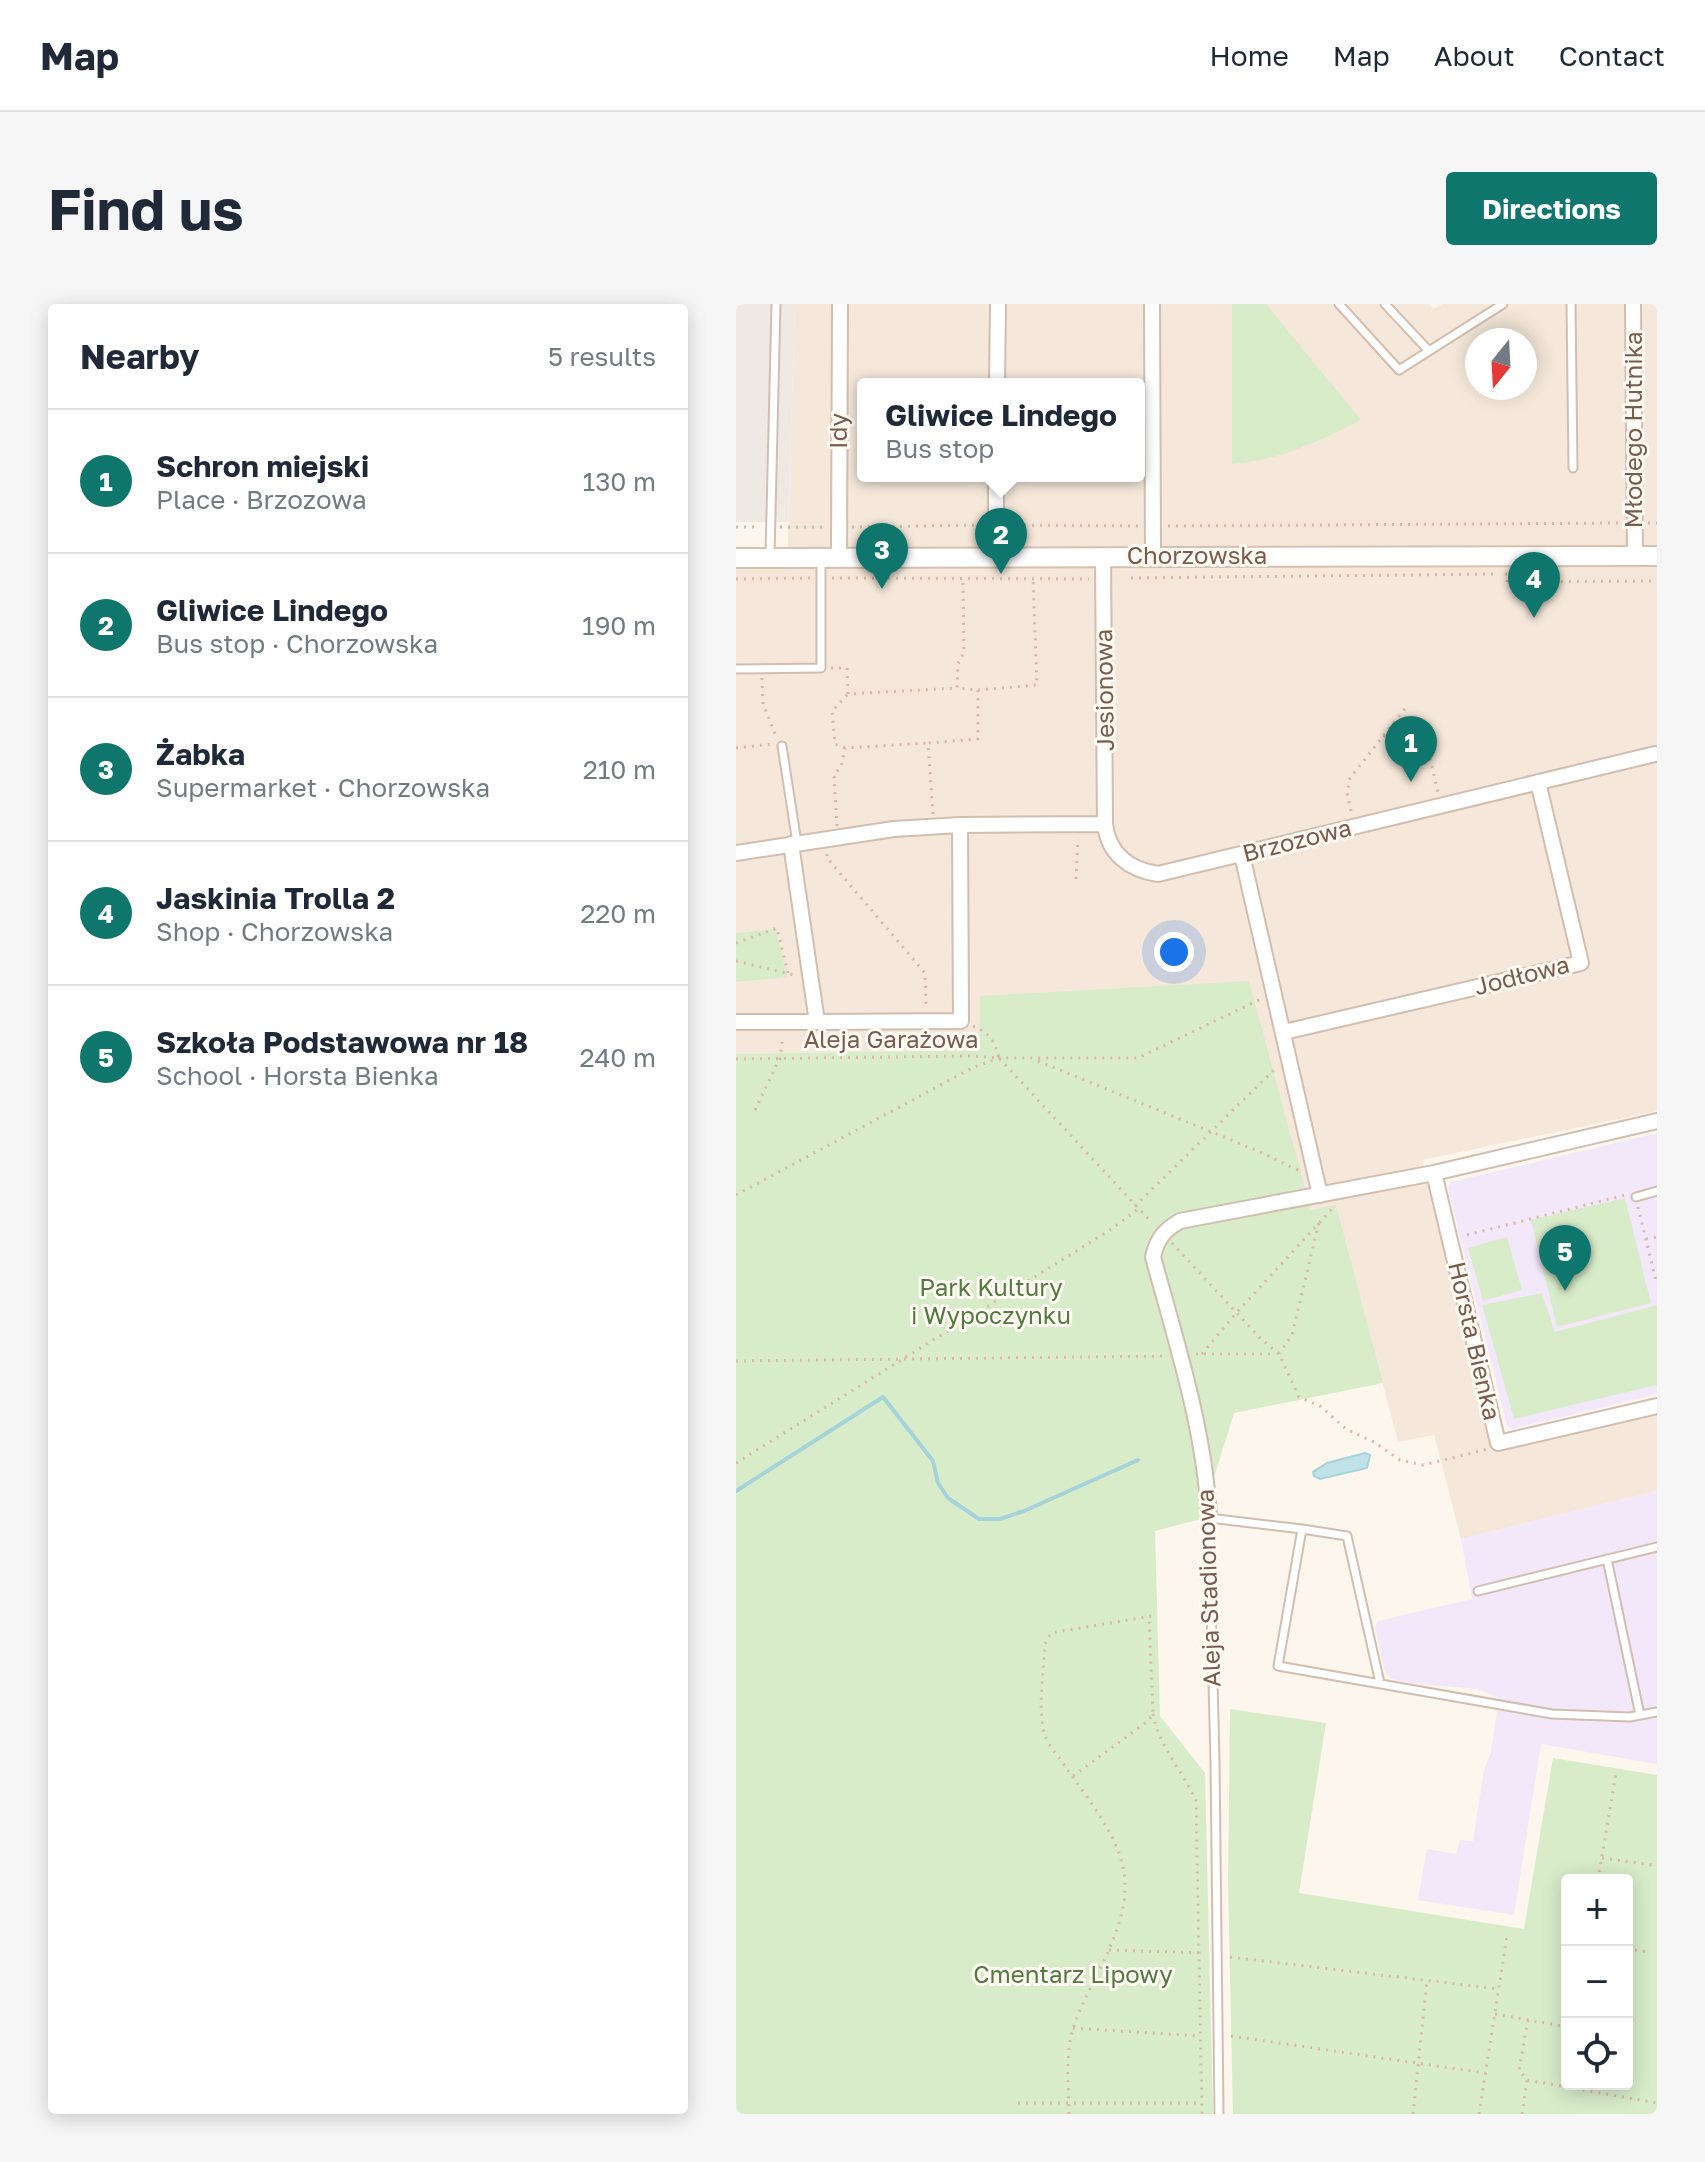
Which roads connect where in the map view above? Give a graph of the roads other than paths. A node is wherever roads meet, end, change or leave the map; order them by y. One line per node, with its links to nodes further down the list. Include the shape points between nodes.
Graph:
1 (776, 304): 18 (lane)
2 (840, 304): 19 (street, Idy, via 839,527)
3 (998, 304): 11 (street)
4 (1152, 304): 15 (street)
5 (1339, 304): 10 (lane, via 1399,370)
6 (1385, 304): 10 (lane)
7 (1503, 304): 10 (lane)
8 (1571, 304): 12 (lane)
9 (1633, 304): 16 (street, Młodego Hutnika)
10 (1429, 351)
11 (997, 378)
12 (1573, 468)
13 (996, 482): 20 (street)
14 (1103, 556): 15 (main road, Chorzowska); 20 (main road, Chorzowska); 26 (street, Jesionowa)
15 (1153, 556): 16 (main road, Chorzowska)
16 (1635, 556): 17 (main road, Chorzowska)
17 (1657, 556)
18 (770, 557): 19 (main road, Chorzowska); 21 (main road, Chorzowska)
19 (830, 557): 20 (main road, Chorzowska); 22 (lane, via 821,578 821,668)
20 (996, 557)
21 (736, 558)
22 (736, 669)
23 (782, 746): 28 (lane)
24 (1655, 754): 25 (street, Brzozowa)
25 (1538, 782): 30 (street, Brzozowa); 33 (street, Jodłowa, via 1581,963)
26 (1105, 824): 27 (street); 30 (street, Brzozowa, via 1114,851 1145,872 1172,872)
27 (960, 825): 28 (street, via 858,832); 32 (street, via 961,1021)
28 (794, 844): 29 (street); 32 (street)
29 (736, 853)
30 (1242, 855): 33 (street)
31 (736, 1022): 32 (street)
32 (817, 1022)
33 (1284, 1032): 37 (street)
34 (1657, 1121): 35 (street)
35 (1434, 1173): 37 (street); 39 (street, Horsta Bienka, via 1498,1443)
36 (1657, 1191): 38 (lane)
37 (1320, 1195): 40 (street, Aleja Stadionowa, via 1180,1221 1162,1233 1153,1257 1180,1356)
38 (1636, 1197)
39 (1657, 1406)
40 (1209, 1518): 41 (lane); 48 (lane, Aleja Stadionowa)
41 (1302, 1529): 45 (lane, via 1347,1536); 45 (lane, via 1278,1666)
42 (1657, 1547): 43 (lane)
43 (1607, 1559): 44 (lane); 47 (lane)
44 (1478, 1591)
45 (1380, 1683): 47 (lane, via 1552,1714)
46 (1657, 1712): 47 (lane)
47 (1640, 1715)
48 (1219, 2114)

